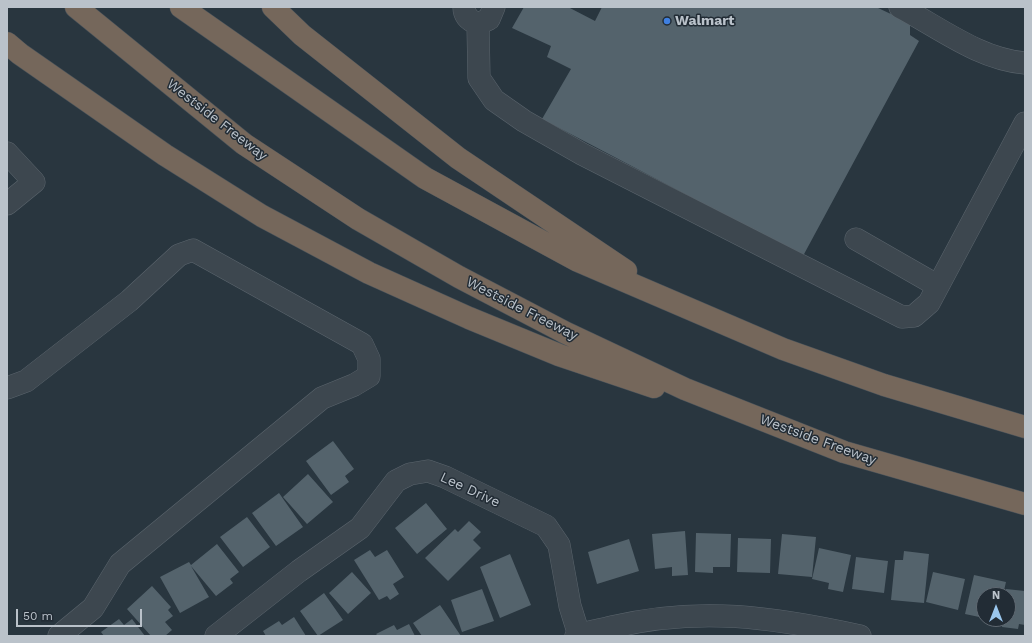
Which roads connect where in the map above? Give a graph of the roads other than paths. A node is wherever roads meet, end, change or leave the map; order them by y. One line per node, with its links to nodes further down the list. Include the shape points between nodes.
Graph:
1 (76, 7): 18 (highway, Westside Freeway, via 244,144 365,222 459,277 566,333 685,389)
2 (181, 7): 15 (highway, via 425,178 578,261)
3 (273, 7): 15 (highway, via 302,35 458,158)
4 (464, 7): 7 (street, via 470,21)
5 (494, 7): 7 (street, via 489,19)
6 (900, 7): 9 (street, via 980,51 1007,62)
7 (478, 24): 14 (street, via 479,78 494,100 524,121 590,158 902,316 914,316 929,303)
8 (7, 43): 18 (highway, via 165,155 262,216 369,273 559,355)
9 (1025, 63)
10 (1025, 124): 14 (street)
11 (7, 153): 12 (street, via 34,182)
12 (7, 204)
13 (856, 239): 14 (street)
14 (938, 286)
15 (679, 306): 17 (highway, via 782,349 876,382)
16 (7, 388): 21 (street, via 26,381 129,301 179,255 193,250 362,344 369,359 369,376 322,398 120,564 93,608)
17 (1025, 427)
18 (844, 452): 19 (highway, Westside Freeway)
19 (1025, 504)
20 (578, 635): 22 (street, Lee Drive, via 559,544 546,526 428,471 410,474 396,481 360,528 299,571); 23 (street, via 634,622 720,615 771,619)
21 (59, 636)
22 (216, 636)
23 (860, 636)

